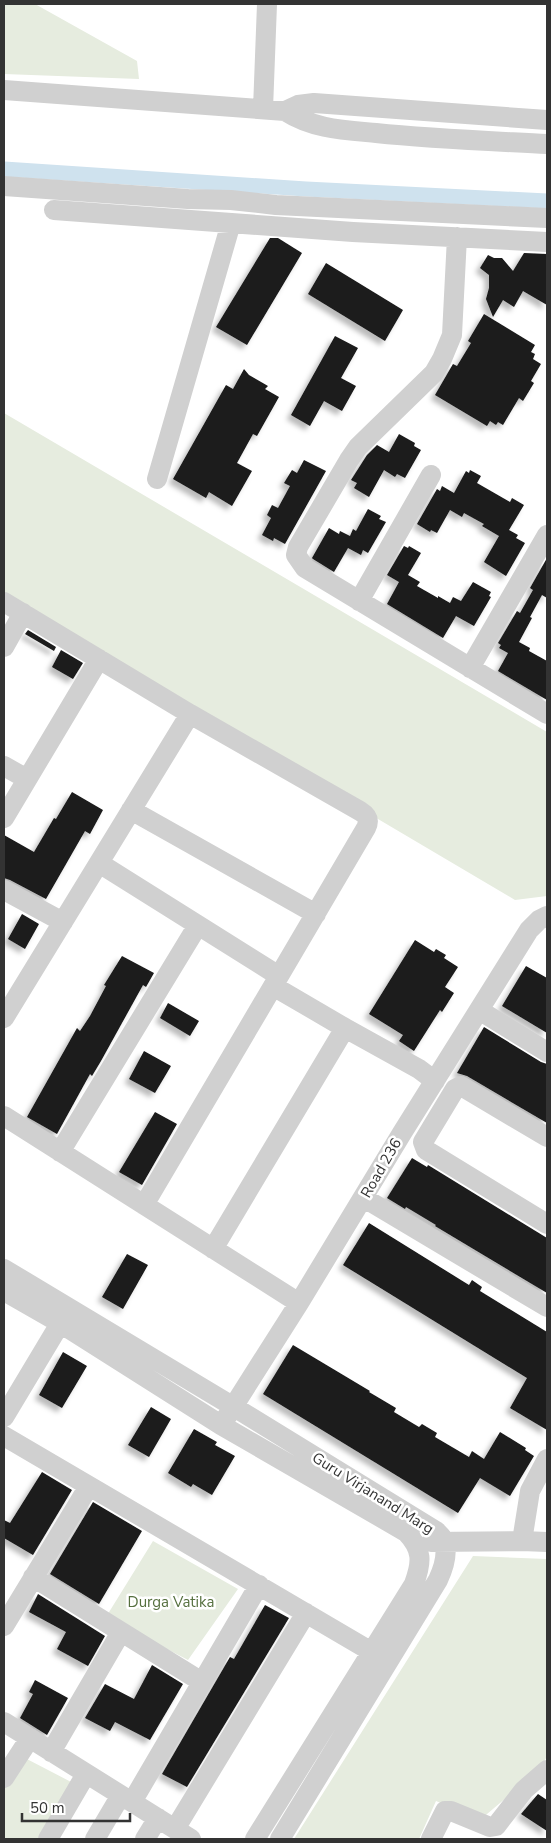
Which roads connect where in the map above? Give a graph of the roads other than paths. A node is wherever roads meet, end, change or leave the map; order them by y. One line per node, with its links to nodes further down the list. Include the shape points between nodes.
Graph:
1 (267, 4): 3 (street)
2 (4, 90): 3 (street)
3 (263, 109): 4 (street)
4 (285, 111): 5 (street, via 314,103); 6 (street, via 311,125 326,128)
5 (547, 120)
6 (547, 144)
7 (4, 186): 9 (street)
8 (54, 210): 10 (street)
9 (547, 218)
10 (231, 222): 11 (street); 14 (street)
11 (457, 237): 12 (street); 16 (street, via 452,335 442,359 434,373 349,460 297,551 298,560 305,568)
12 (547, 242)
13 (431, 474): 16 (street)
14 (157, 479)
15 (547, 535): 21 (street)
16 (359, 601): 21 (street)
17 (4, 602): 18 (street)
18 (23, 613): 19 (street); 20 (street)
19 (4, 647)
20 (99, 659): 22 (street); 25 (street)
21 (470, 668): 23 (street)
22 (190, 714): 26 (street); 30 (street, via 368,818 366,828)
23 (547, 714)
24 (4, 766): 25 (street)
25 (27, 779): 27 (street)
26 (131, 810): 28 (street); 30 (street)
27 (4, 818)
28 (99, 863): 32 (street); 33 (street)
29 (4, 890): 32 (street)
30 (316, 914): 34 (street)
31 (547, 916): 36 (street, Road 236, via 529,930)
32 (63, 922): 35 (street)
33 (198, 925): 34 (street); 42 (street)
34 (276, 981): 37 (street); 44 (street)
35 (6, 1010)
36 (479, 1010): 38 (street); 39 (street, Road 236)
37 (345, 1028): 39 (street); 46 (street)
38 (547, 1052)
39 (435, 1081): 43 (street, Road 236)
40 (4, 1116): 42 (street)
41 (547, 1138): 45 (street, via 461,1086 455,1089 422,1142 426,1150)
42 (60, 1152): 44 (street)
43 (364, 1198): 49 (street, Road 236); 50 (street)
44 (144, 1205): 46 (street)
45 (547, 1224)
46 (213, 1249): 49 (street)
47 (4, 1270): 51 (street, Guru Virjanand Marg)
48 (4, 1291): 51 (street, Guru Virjanand Marg)
49 (299, 1303): 52 (street, Road 236)
50 (547, 1307)
51 (64, 1316): 52 (street, Guru Virjanand Marg); 53 (street); 54 (street, Guru Virjanand Marg)
52 (234, 1407): 54 (street, Road 236); 60 (street, Guru Virjanand Marg, via 436,1531)
53 (4, 1417)
54 (222, 1425): 58 (street, Guru Virjanand Marg, via 406,1532)
55 (4, 1436): 57 (street)
56 (547, 1459): 59 (street, via 530,1490)
57 (89, 1486): 62 (street); 63 (street)
58 (414, 1541): 60 (street); 67 (street, Guru Virjanand Marg, via 419,1551 419,1571)
59 (522, 1541): 60 (street); 61 (street)
60 (445, 1542): 82 (street, Guru Virjanand Marg, via 445,1559 438,1580)
61 (547, 1542)
62 (33, 1577): 65 (street); 66 (street)
63 (259, 1585): 64 (street); 68 (street)
64 (306, 1613): 67 (street); 77 (street)
65 (4, 1626)
66 (120, 1632): 68 (street); 71 (street)
67 (372, 1652): 81 (street, Guru Virjanand Marg)
68 (202, 1682): 75 (street)
69 (4, 1722): 70 (street)
70 (30, 1738): 71 (street); 74 (street)
71 (51, 1752): 73 (street)
72 (547, 1770): 83 (street, via 524,1790 496,1826 490,1827 445,1810)
73 (86, 1774): 75 (street); 78 (street)
74 (4, 1778)
75 (127, 1799): 76 (street); 79 (street)
76 (158, 1818): 77 (street); 80 (street)
77 (183, 1834)
78 (48, 1839)
79 (95, 1839)
80 (145, 1839)
81 (255, 1839)
82 (280, 1839)
83 (431, 1839)

